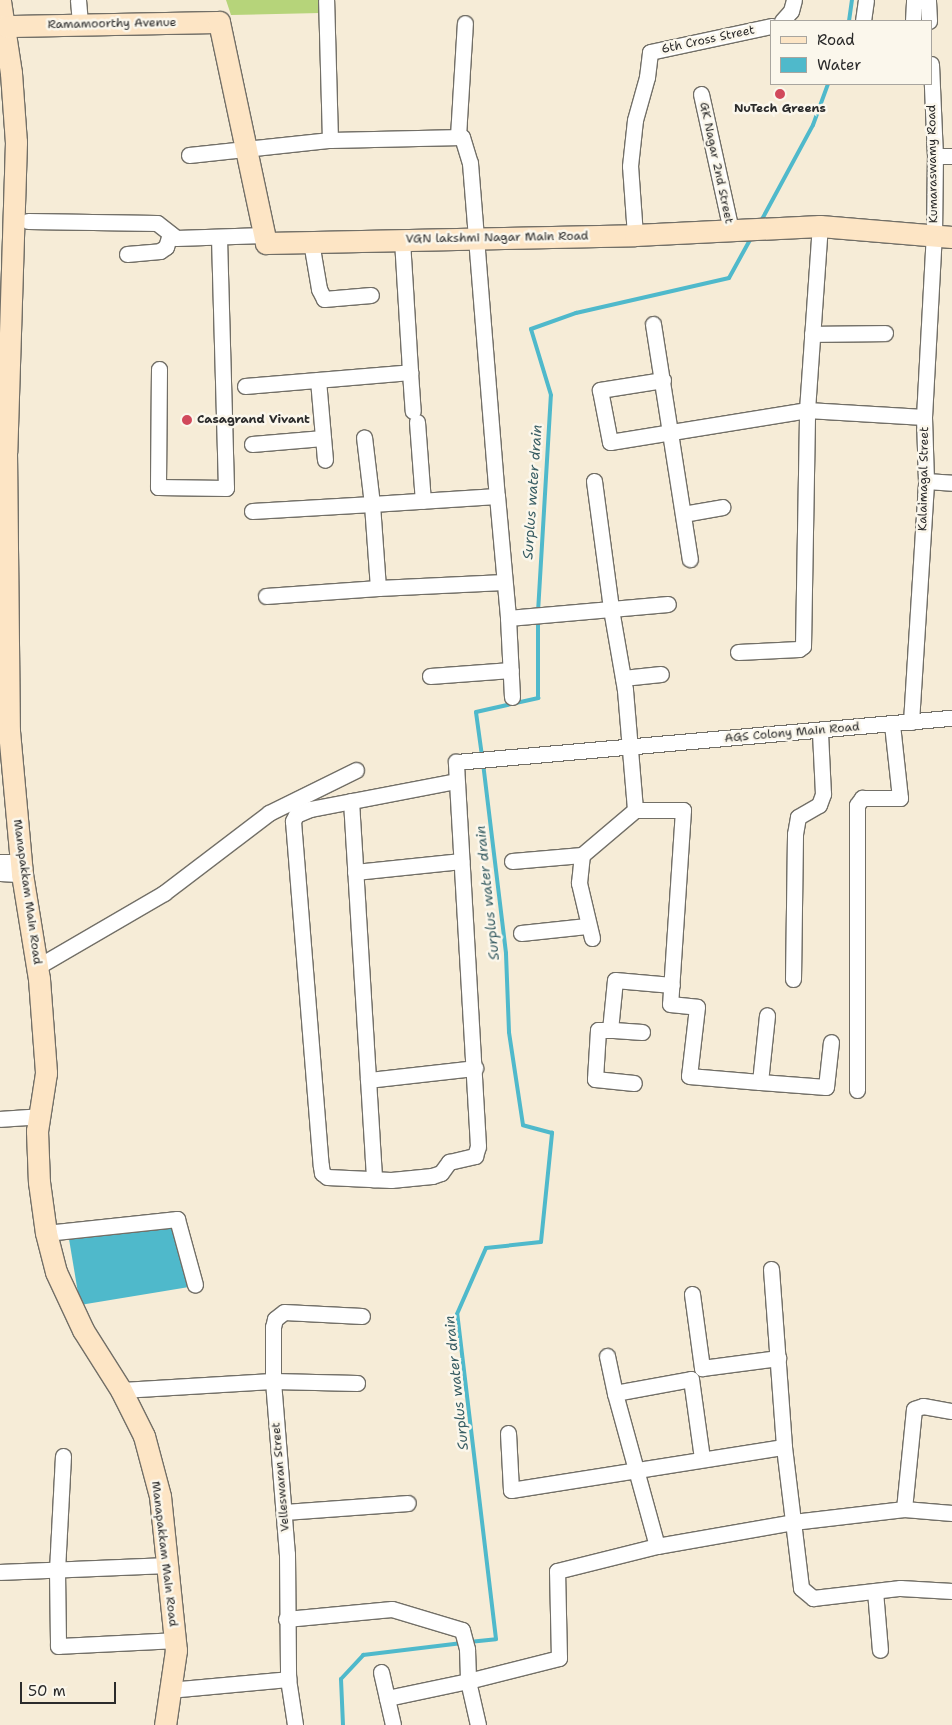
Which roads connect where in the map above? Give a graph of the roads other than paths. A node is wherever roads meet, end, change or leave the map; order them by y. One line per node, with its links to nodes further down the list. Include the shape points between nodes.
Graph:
1 (78, 0): 12 (street)
2 (326, 0): 19 (street)
3 (794, 0): 7 (street)
4 (866, 0): 8 (street)
5 (919, 0): 9 (street); 10 (street)
6 (0, 1): 13 (main road, Manapakkam Main Road)
7 (783, 20)
8 (863, 20)
9 (913, 20)
10 (929, 20)
11 (465, 23): 18 (street)
12 (80, 24): 13 (main road, Ramamoorthy Avenue); 20 (main road, Ramamoorthy Avenue, via 219,22)
13 (6, 26): 17 (main road, Manapakkam Main Road)
14 (770, 26): 28 (street, 6th Cross Street, via 650,52 635,120 630,166)
15 (932, 85): 22 (street, Kumaraswamy Road)
16 (702, 94): 26 (street, GK Nagar 2nd Street)
17 (7, 109): 51 (main road, Manapakkam Main Road)
18 (458, 136): 19 (street); 32 (street, via 462,136 470,163)
19 (330, 140): 20 (street)
20 (246, 147): 21 (street); 29 (main road)
21 (189, 155)
22 (935, 156): 23 (street); 30 (street, Kumaraswamy Road)
23 (952, 156)
24 (28, 220): 27 (street, via 157,224)
25 (820, 226): 26 (main road, VGN lakshmi Nagar Main Road); 30 (main road, VGN lakshmi Nagar Main Road); 39 (street)
26 (739, 231): 28 (main road, VGN lakshmi Nagar Main Road)
27 (170, 234): 31 (street, via 176,238); 35 (street, via 160,252)
28 (635, 234): 32 (main road, VGN lakshmi Nagar Main Road)
29 (264, 235): 31 (street); 34 (main road, VGN lakshmi Nagar Main Road, via 266,242)
30 (943, 236): 46 (street, Kalaimagal Street)
31 (220, 238): 40 (street, via 226,488 158,487)
32 (474, 239): 33 (main road, VGN lakshmi Nagar Main Road); 56 (street)
33 (402, 240): 34 (main road, VGN lakshmi Nagar Main Road); 41 (street)
34 (311, 242): 36 (street, via 318,289 324,299)
35 (127, 254)
36 (371, 295)
37 (653, 324): 43 (street)
38 (885, 333): 39 (street)
39 (812, 334): 45 (street)
40 (159, 369)
41 (410, 372): 42 (street); 57 (street)
42 (318, 380): 44 (street); 49 (street)
43 (662, 380): 47 (street); 47 (street, via 604,388 599,394 610,442)
44 (244, 386)
45 (807, 410): 46 (street); 47 (street); 70 (street, via 803,646 799,649)
46 (924, 417): 53 (street, Kalaimagal Street)
47 (669, 432): 61 (street)
48 (364, 437): 58 (street)
49 (323, 438): 50 (street); 52 (street)
50 (252, 444)
51 (3, 452): 63 (main road, Manapakkam Main Road)
52 (325, 460)
53 (926, 481): 55 (street); 77 (street, Kalaimagal Street)
54 (594, 482): 68 (street)
55 (952, 483)
56 (497, 496): 57 (street); 64 (street)
57 (423, 501): 58 (street)
58 (372, 504): 60 (street); 65 (street)
59 (722, 507): 61 (street)
60 (252, 511)
61 (682, 514): 62 (street)
62 (690, 559)
63 (3, 567): 79 (main road, Manapakkam Main Road)
64 (504, 582): 65 (street); 69 (street)
65 (378, 588): 66 (street)
66 (266, 596)
67 (668, 604): 68 (street)
68 (611, 609): 69 (street); 74 (street)
69 (508, 618): 71 (street)
70 (738, 652)
71 (511, 670): 73 (street); 75 (street)
72 (661, 674): 74 (street)
73 (430, 676)
74 (623, 678): 81 (street)
75 (512, 697)
76 (952, 718): 77 (street, AGS Colony Main Road)
77 (911, 722): 78 (street, AGS Colony Main Road)
78 (892, 724): 80 (street, AGS Colony Main Road); 104 (street, via 900,798 862,798 857,805)
79 (4, 731): 89 (main road, Manapakkam Main Road)
80 (820, 732): 81 (street, AGS Colony Main Road); 94 (street, via 823,794 819,805 798,817 795,834)
81 (631, 746): 83 (street, AGS Colony Main Road, via 456,762); 85 (street)
82 (356, 770): 93 (street, via 269,813 164,893)
83 (456, 781): 84 (street); 87 (street)
84 (350, 801): 90 (street); 107 (street, via 310,809 296,815 293,820 322,1173 327,1177)
85 (635, 810): 86 (street); 95 (street, via 683,810)
86 (582, 855): 88 (street); 92 (street, via 579,883 590,932)
87 (461, 861): 90 (street); 100 (street)
88 (512, 861)
89 (14, 866): 91 (street); 93 (main road, Manapakkam Main Road)
90 (355, 872): 101 (street)
91 (0, 873)
92 (520, 933)
93 (37, 968): 105 (main road, Manapakkam Main Road, via 46,1073)
94 (793, 979)
95 (672, 985): 97 (street, via 615,980); 103 (street, via 670,1004 697,1007 689,1076)
96 (767, 1015): 103 (street)
97 (610, 1030): 98 (street); 102 (street, via 598,1030 595,1079)
98 (642, 1032)
99 (831, 1042): 103 (street, via 826,1087)
100 (475, 1068): 101 (street); 107 (street, via 480,1136 475,1156 450,1162 441,1173 432,1176)
101 (368, 1080): 107 (street)
102 (634, 1082)
103 (760, 1082)
104 (857, 1090)
105 (39, 1116): 106 (street); 108 (main road, Manapakkam Main Road, via 39,1182)
106 (0, 1119)
107 (374, 1179)
108 (46, 1233): 110 (street, via 177,1219); 117 (main road, Manapakkam Main Road, via 56,1272 79,1322)
109 (771, 1269): 114 (street)
110 (195, 1285)
111 (692, 1294): 114 (street, via 702,1368)
112 (362, 1316): 115 (street, Velleswaran Street, via 279,1314 273,1327)
113 (607, 1356): 118 (street)
114 (778, 1358): 121 (street)
115 (273, 1382): 116 (street); 117 (street); 127 (street, Velleswaran Street)
116 (357, 1382)
117 (121, 1390): 131 (main road, Manapakkam Main Road, via 146,1444 160,1496)
118 (615, 1393): 123 (street, via 691,1378); 124 (street)
119 (952, 1411): 126 (street, via 923,1406 914,1409)
120 (508, 1434): 124 (street, via 511,1490)
121 (784, 1446): 123 (street); 129 (street)
122 (63, 1456): 132 (street)
123 (702, 1458): 124 (street)
124 (638, 1468): 130 (street)
125 (408, 1504): 127 (street)
126 (904, 1509): 128 (street); 129 (street)
127 (285, 1512): 136 (street, Velleswaran Street)
128 (952, 1513)
129 (793, 1522): 130 (street); 134 (street, via 802,1588 808,1597)
130 (658, 1546): 141 (street, via 557,1571 559,1658)
131 (167, 1565): 132 (street); 137 (main road, Manapakkam Main Road)
132 (57, 1571): 133 (street); 137 (street, via 58,1646)
133 (0, 1572)
134 (875, 1591): 135 (street, via 928,1587); 138 (street)
135 (952, 1591)
136 (286, 1619): 140 (street, Velleswaran Street); 141 (street, via 392,1609 462,1630)
137 (175, 1640): 142 (main road, Manapakkam Main Road)
138 (880, 1650)
139 (381, 1672): 143 (street)
140 (288, 1678): 142 (street); 145 (street, Velleswaran Street)
141 (468, 1681): 143 (street); 147 (street)
142 (168, 1690): 144 (main road, Manapakkam Main Road)
143 (388, 1698): 146 (street)
144 (165, 1725)
145 (295, 1725)
146 (393, 1725)
147 (478, 1725)

